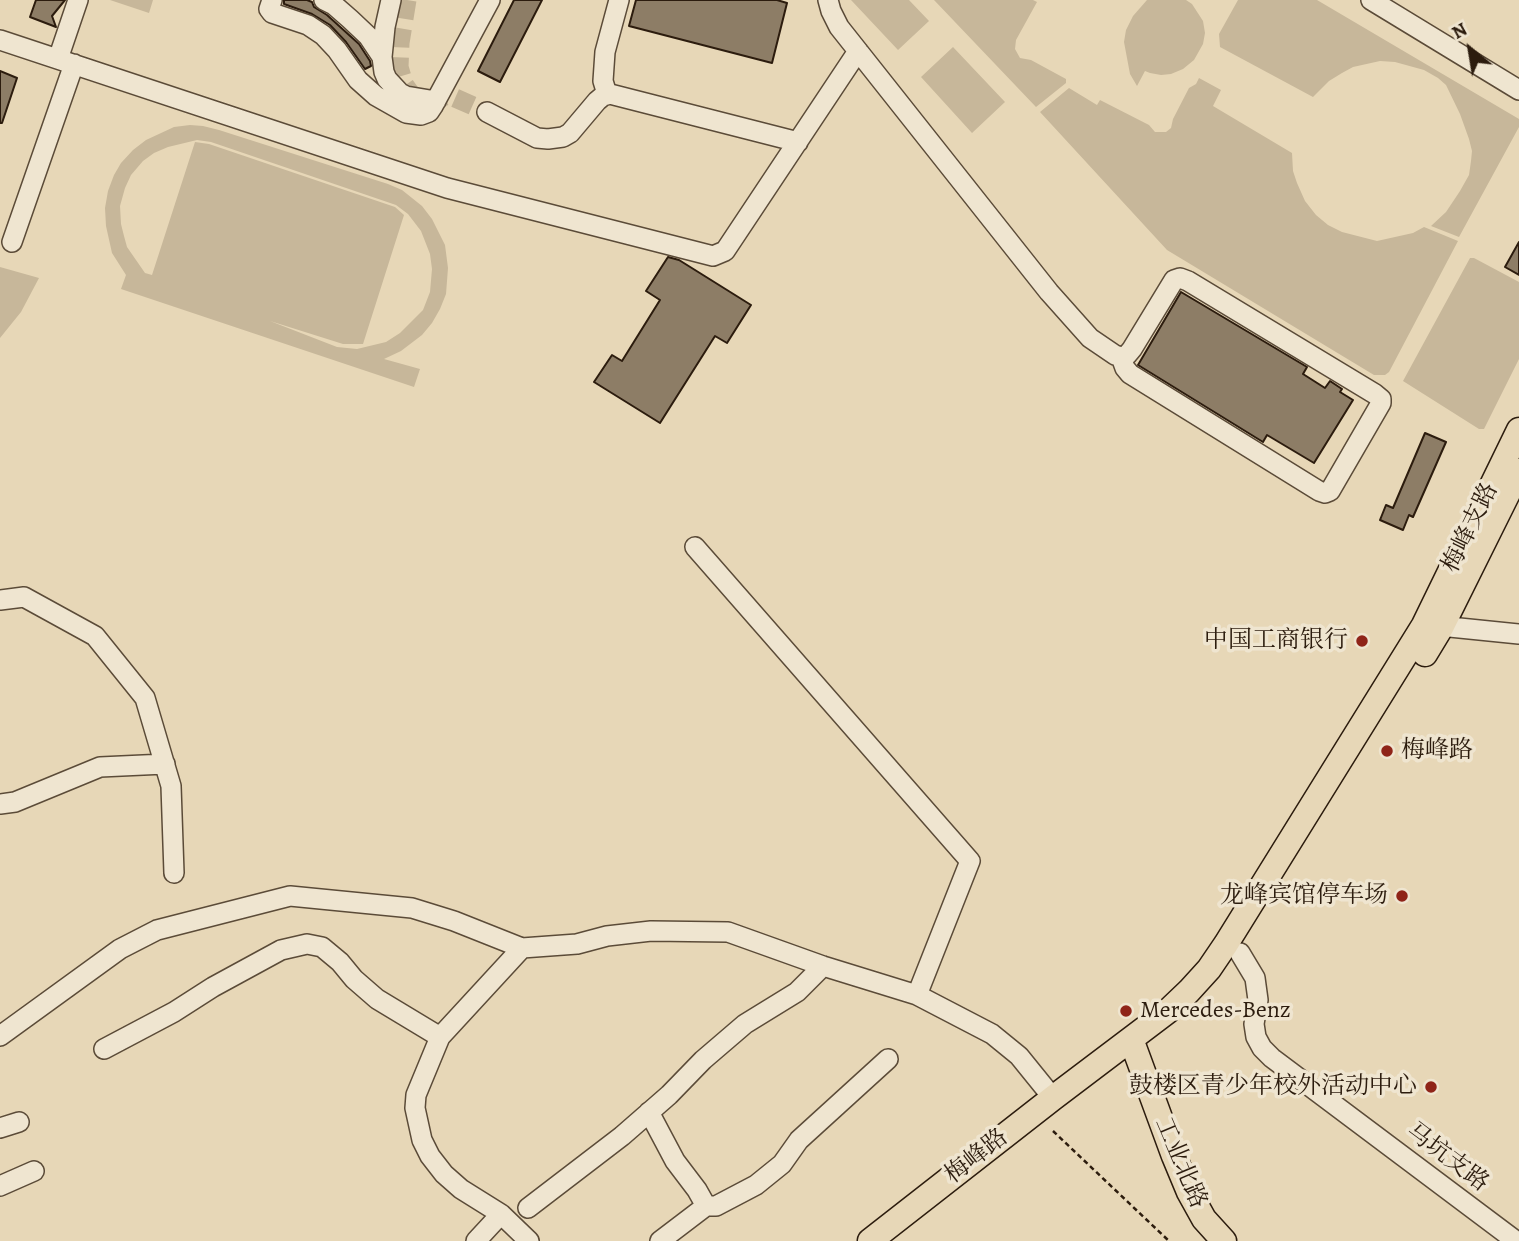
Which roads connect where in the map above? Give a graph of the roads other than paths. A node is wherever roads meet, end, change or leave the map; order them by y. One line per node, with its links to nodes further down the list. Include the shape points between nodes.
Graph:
1 (78, 0): 12 (street)
2 (272, 0): 15 (street, via 272,13 323,35 376,96 407,113 421,115)
3 (324, 0): 11 (street, via 359,27)
4 (391, 0): 11 (street)
5 (490, 0): 15 (street)
6 (618, 0): 14 (street, via 605,52)
7 (828, 0): 10 (street, via 839,27)
8 (1371, 0): 13 (street)
9 (0, 40): 12 (street)
10 (858, 51): 17 (street); 19 (street, via 1049,292 1090,338)
11 (382, 57): 15 (street, via 384,72 400,93)
12 (66, 62): 17 (street, via 447,188 713,256 725,251); 18 (street)
13 (1519, 90)
14 (607, 94): 16 (street, via 570,133 548,139 537,138); 17 (street)
15 (436, 101)
16 (487, 112)
17 (798, 142)
18 (12, 242)
19 (1121, 357): 19 (street, via 1132,349 1174,280 1180,278 1376,394 1381,403 1325,493 1130,374)
20 (1519, 430): 24 (main road, 梅峰支路)
21 (1519, 471): 24 (main road, 梅峰支路)
22 (695, 547): 32 (street, via 971,861)
23 (0, 600): 26 (street, via 24,597 95,636 145,698)
24 (1433, 625): 25 (street); 30 (main road, 梅峰路); 35 (main road, 梅峰路, via 1209,969)
25 (1519, 634)
26 (165, 764): 27 (street, via 100,768); 28 (street, via 172,786)
27 (0, 804)
28 (174, 873)
29 (522, 948): 31 (street, via 650,931 728,932); 33 (street, via 412,908 290,896 157,930 120,949); 34 (street)
30 (1240, 953): 35 (main road, 梅峰路, via 1191,1012); 53 (street, 马坑支路, via 1258,990 1254,1024 1262,1048)
31 (823, 966): 32 (street); 39 (street, via 797,992 745,1024)
32 (917, 995): 38 (street, via 992,1034 1019,1056)
33 (4, 1029)
34 (440, 1037): 36 (street, via 377,999 322,947 307,944 281,950); 46 (street, via 416,1095 422,1140 444,1174)
35 (1134, 1047): 38 (main road, 梅峰路); 51 (main road, 梅峰路); 52 (main road, 工业北路, via 1189,1192)
36 (104, 1049)
37 (888, 1059): 44 (street, via 799,1140 782,1164 756,1185 716,1206)
38 (1053, 1098): 50 (main road, 梅峰路)
39 (649, 1112): 44 (street); 45 (street)
40 (19, 1122): 41 (street)
41 (0, 1128)
42 (34, 1171): 43 (street)
43 (0, 1186)
44 (706, 1206): 49 (street)
45 (528, 1208)
46 (500, 1214): 47 (street); 48 (street)
47 (476, 1241)
48 (529, 1241)
49 (660, 1241)
50 (870, 1241)
51 (895, 1241)
52 (1224, 1241)
53 (1516, 1241)

